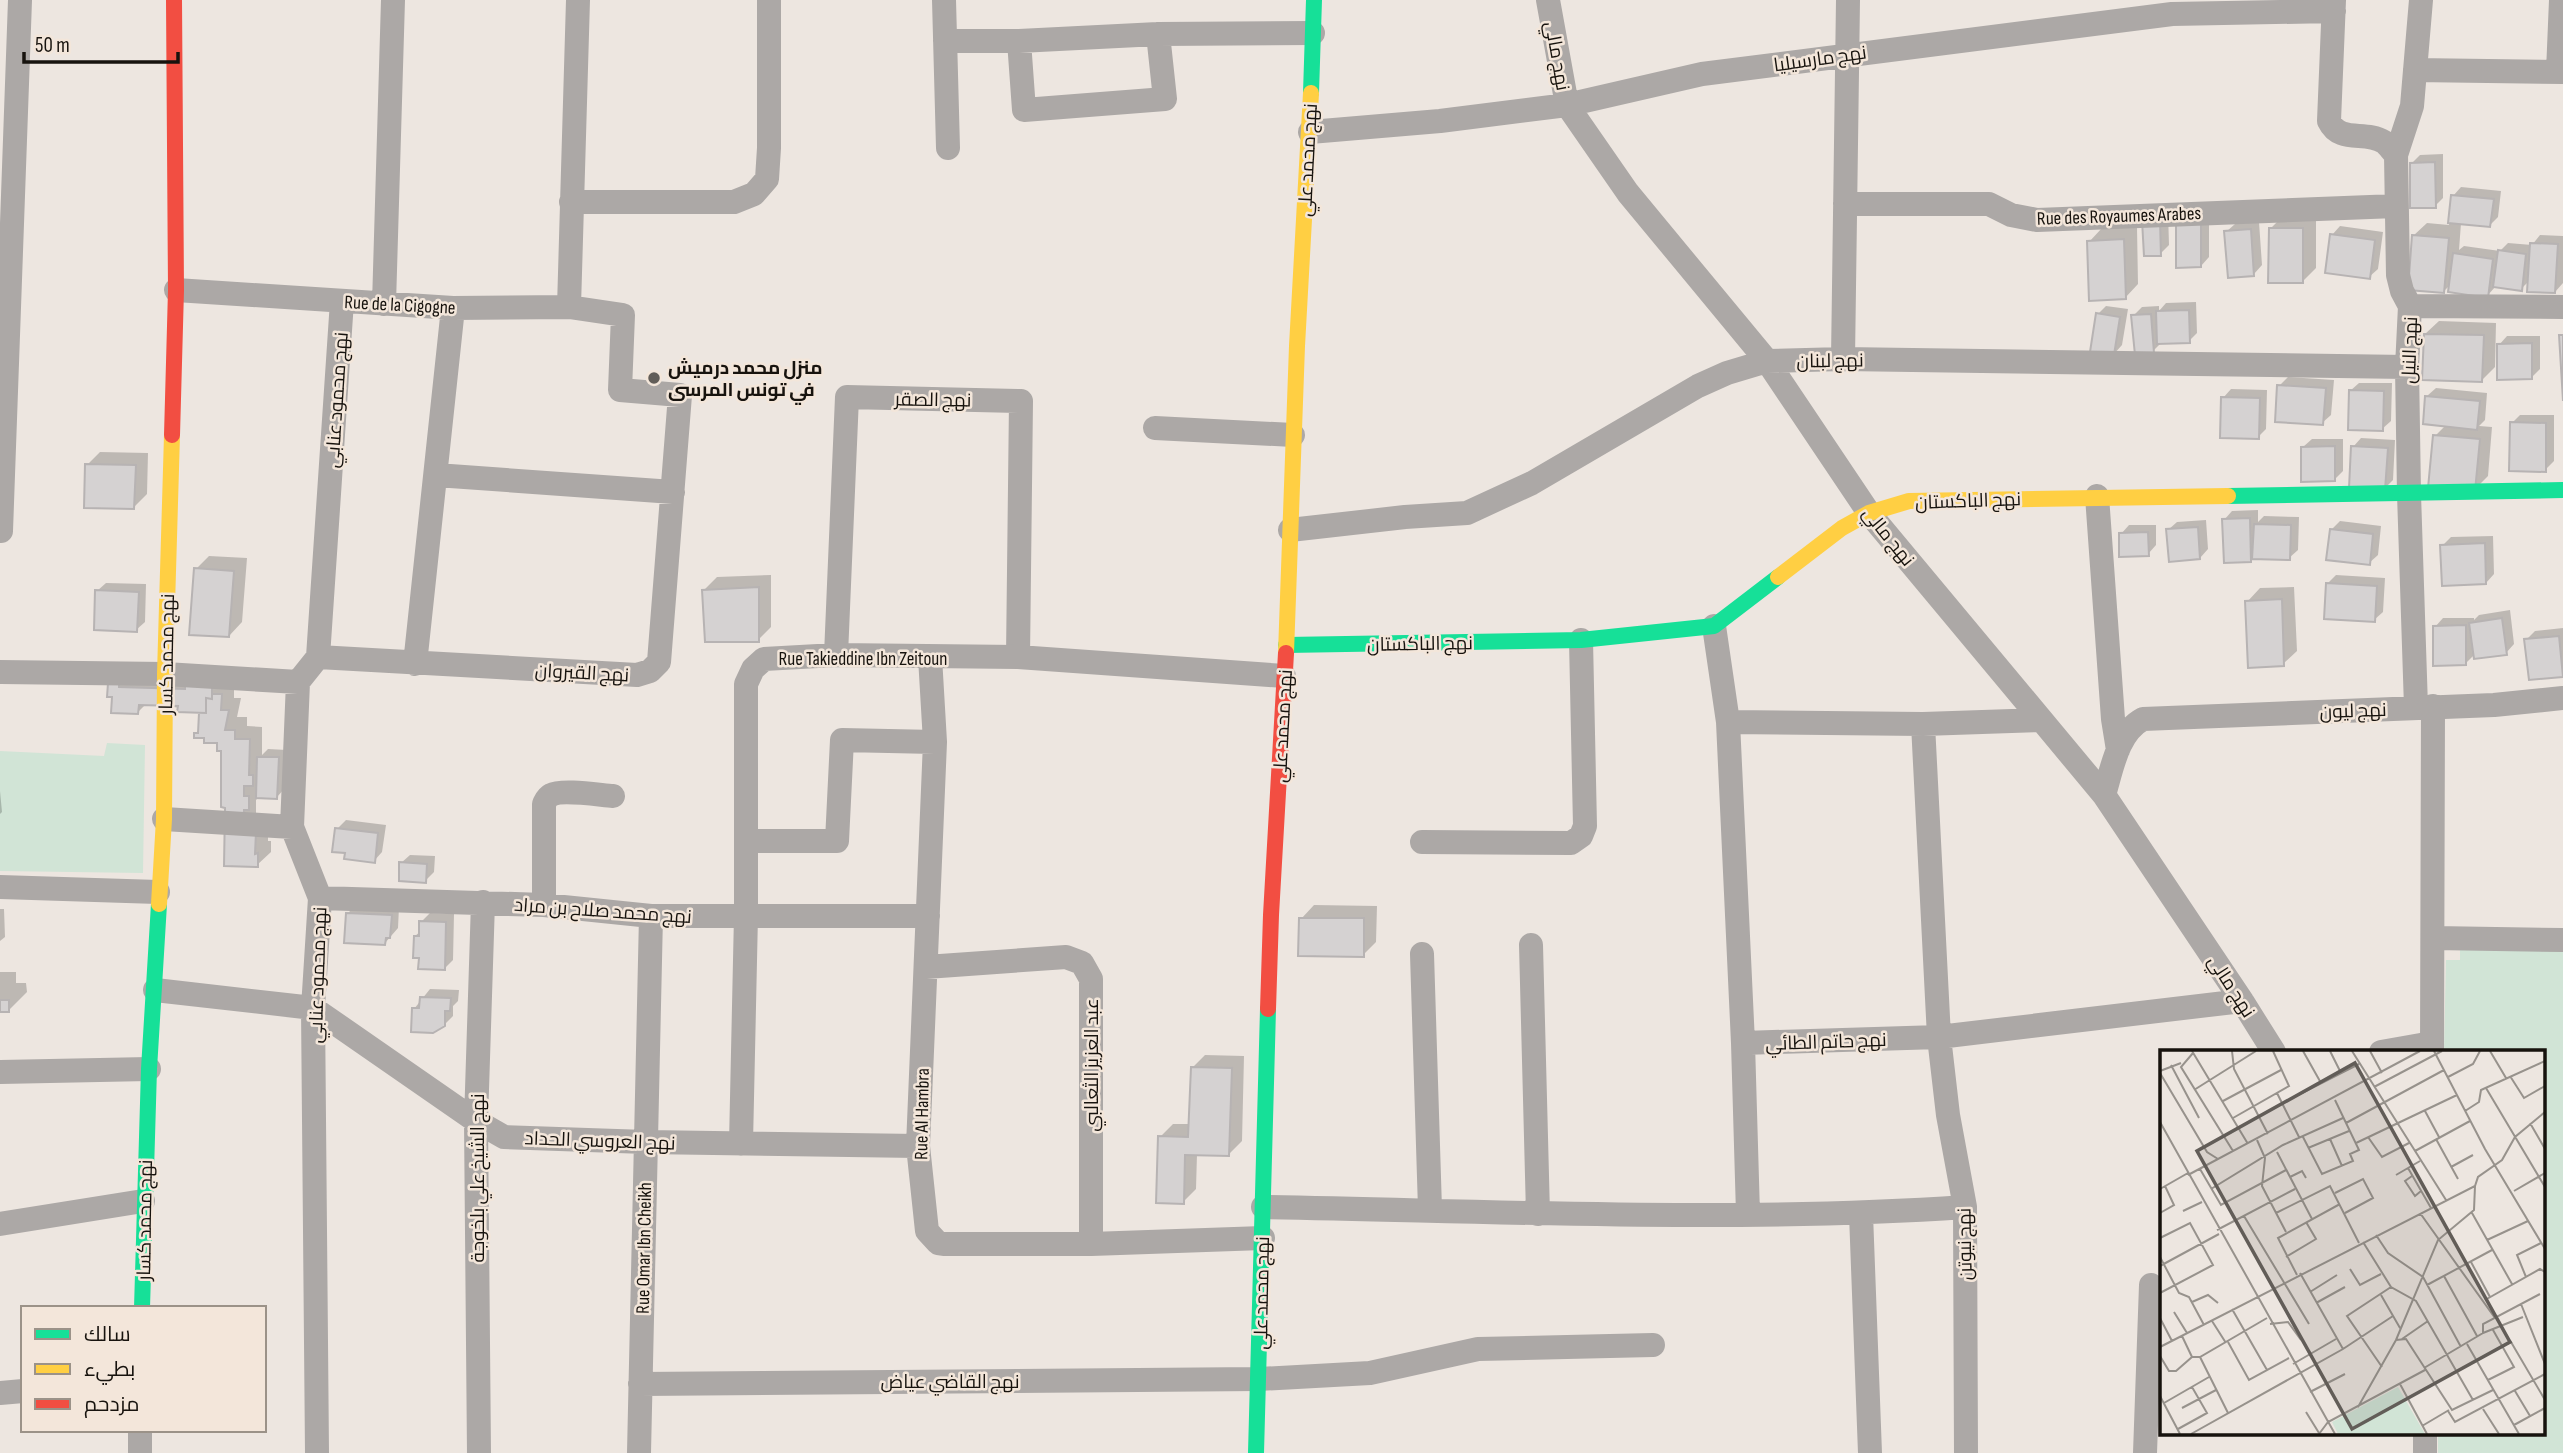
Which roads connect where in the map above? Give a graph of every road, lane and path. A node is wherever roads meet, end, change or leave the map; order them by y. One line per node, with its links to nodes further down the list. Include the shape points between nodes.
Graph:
1 (20, 0): 23 (street)
2 (174, 0): 29 (street, نهج محمد كسار)
3 (393, 0): 31 (street)
4 (579, 0): 26 (street)
5 (769, 0): 26 (street, via 769,148 766,179 754,194 734,202)
6 (944, 0): 16 (street)
7 (1314, 0): 14 (street, نهج محمد علي)
8 (1548, 0): 21 (street, نهج مالي)
9 (1847, 0): 18 (street)
10 (2421, 0): 19 (street, نهج النيل)
11 (2561, 0): 20 (street)
12 (2334, 6): 13 (street, نهج مارسيليا); 25 (street, via 2329,121 2341,135 2383,142)
13 (2172, 7): 18 (street, نهج مارسيليا)
14 (1313, 33): 15 (street); 22 (street, نهج محمد علي)
15 (1158, 34): 17 (street); 17 (street, via 1165,99 1024,110)
16 (945, 41): 17 (street); 24 (street)
17 (1019, 41)
18 (1846, 54): 21 (street, نهج مارسيليا, via 1702,74); 27 (street)
19 (2415, 70): 20 (street); 25 (street, نهج النيل, via 2412,106)
20 (2560, 72)
21 (1567, 104): 22 (street, نهج مارسيليا); 39 (street, نهج مالي, via 1628,193)
22 (1310, 132): 42 (street, نهج محمد علي)
23 (7, 136): 37 (street)
24 (948, 148)
25 (2396, 155): 28 (street, نهج النيل)
26 (571, 202): 33 (street)
27 (1845, 204): 28 (street, Rue des Royaumes Arabes, via 1989,204 2037,220); 38 (street)
28 (2396, 206): 32 (street, نهج النيل, via 2398,275)
29 (176, 290): 30 (street, Rue de la Cigogne); 60 (street, نهج محمد كسار)
30 (342, 301): 31 (street, Rue de la Cigogne); 55 (street, نهج محمود عنابي)
31 (384, 304): 35 (street, Rue de la Cigogne)
32 (2410, 306): 34 (street); 40 (street, نهج النيل)
33 (569, 307): 35 (street, Rue de la Cigogne); 36 (street, Rue de la Cigogne)
34 (2563, 307)
35 (453, 308): 43 (street)
36 (624, 315): 45 (street, نهج القيروان, via 620,390 680,395)
37 (4, 318): 50 (street)
38 (1843, 359): 39 (street, نهج لبنان); 40 (street, نهج لبنان)
39 (1767, 361): 48 (street, نهج مالي); 49 (street, نهج لبنان, via 1699,386 1531,483 1467,513)
40 (2407, 367): 46 (street, نهج النيل)
41 (1155, 428): 42 (street)
42 (1293, 435): 49 (street, نهج محمد علي)
43 (436, 475): 45 (street); 58 (street)
44 (2563, 490): 46 (street, نهج الباكستان)
45 (673, 492): 58 (street, نهج القيروان, via 659,662 650,671 637,675)
46 (2409, 494): 47 (street, نهج الباكستان); 64 (street, نهج النيل)
47 (2097, 496): 48 (street, نهج الباكستان, via 1909,501); 69 (street)
48 (1869, 513): 51 (street, نهج الباكستان, via 1842,528); 65 (street, نهج مالي)
49 (1290, 530): 53 (street, نهج محمد علي)
50 (1, 531)
51 (1714, 626): 52 (street, نهج الباكستان); 66 (street, نهج حاتم الطائي)
52 (1581, 640): 53 (street, نهج الباكستان); 75 (street, via 1585,826 1581,836 1571,843)
53 (1286, 645): 61 (street, نهج محمد علي)
54 (836, 655): 56 (street, Rue Takieddine Ibn Zeitoun); 57 (street, نهج الصقر, via 847,397 1021,401); 74 (street, Rue Takieddine Ibn Zeitoun, via 764,659 752,669 746,684)
55 (318, 657): 58 (street, نهج القيروان); 62 (street)
56 (930, 657): 57 (street, Rue Takieddine Ibn Zeitoun); 68 (street, Rue Al Hambra)
57 (1018, 657): 61 (street, Rue Takieddine Ibn Zeitoun)
58 (415, 664)
59 (0, 672): 60 (street)
60 (165, 674): 62 (street); 72 (street, نهج محمد كسار)
61 (1284, 676): 104 (street, نهج محمد علي, via 1271,915)
62 (298, 682): 73 (street, نهج محمود عنابي)
63 (2563, 698): 64 (street, نهج ليون)
64 (2425, 707): 69 (street, نهج ليون, via 2143,719 2128,731); 84 (street, نهج النيل)
65 (2041, 720): 67 (street); 70 (street, نهج مالي)
66 (1728, 722): 67 (street); 93 (street, نهج حاتم الطائي)
67 (1923, 724): 92 (street, نهج نيوتن)
68 (935, 742): 74 (street, via 842,740 838,841); 83 (street, Rue Al Hambra)
69 (2118, 750): 70 (street)
70 (2104, 795): 90 (street, نهج مالي)
71 (613, 796): 80 (street, via 561,793 547,798)
72 (164, 819): 73 (street); 77 (street, نهج محمد كسار)
73 (292, 827): 78 (street, نهج محمود عنابي)
74 (746, 841): 81 (street, Rue Takieddine Ibn Zeitoun)
75 (1422, 842)
76 (0, 887): 77 (street)
77 (158, 892): 89 (street, نهج محمد كسار)
78 (320, 898): 79 (street, نهج محمد صلاح بن مراد); 91 (street, نهج محمود عنابي)
79 (483, 902): 80 (street, نهج محمد صلاح بن مراد); 99 (street, نهج الشيخ علي بلخوجة)
80 (544, 905): 82 (street, نهج محمد صلاح بن مراد)
81 (746, 915): 82 (street, نهج محمد صلاح بن مراد); 83 (street, نهج محمد صلاح بن مراد); 101 (street, Rue Takieddine Ibn Zeitoun)
82 (651, 916): 100 (street, Rue Omar Ibn Cheikh)
83 (928, 916): 88 (street, Rue Al Hambra)
84 (2434, 938): 85 (street); 94 (street, نهج النيل)
85 (2563, 940)
86 (1531, 945): 107 (street)
87 (1422, 954): 106 (street)
88 (926, 967): 102 (street, Rue Al Hambra); 112 (street, عبد العزيز الثعالبي, via 1066,957 1082,963 1091,979)
89 (155, 990): 91 (street, نهج العروسي الحداد); 97 (street, نهج محمد كسار)
90 (2242, 1001): 92 (street, نهج حاتم الطائي); 95 (street, نهج مالي)
91 (313, 1008): 99 (street, نهج العروسي الحداد); 122 (street, نهج محمود عنابي)
92 (1939, 1037): 93 (street, نهج حاتم الطائي); 105 (street, نهج نيوتن)
93 (1743, 1043): 108 (street)
94 (2432, 1048): 96 (street)
95 (2273, 1050)
96 (2406, 1050)
97 (149, 1069): 98 (street); 103 (street, نهج محمد كسار)
98 (0, 1072)
99 (476, 1121): 100 (street, نهج العروسي الحداد, via 504,1137); 123 (street, نهج الشيخ علي بلخوجة)
100 (646, 1142): 101 (street, نهج العروسي الحداد); 117 (street, Rue Omar Ibn Cheikh)
101 (741, 1144): 102 (street, نهج العروسي الحداد)
102 (918, 1146): 112 (street, Rue Al Hambra, via 928,1231 938,1243)
103 (143, 1201): 110 (street); 114 (street, نهج محمد كسار)
104 (1263, 1206): 106 (street); 111 (street, نهج محمد علي)
105 (1965, 1207): 109 (street); 127 (street, نهج نيوتن)
106 (1430, 1209): 107 (street)
107 (1538, 1214): 108 (street)
108 (1748, 1214): 109 (street)
109 (1861, 1214): 126 (street)
110 (0, 1224)
111 (1263, 1238): 112 (street, Rue Al Hambra); 116 (street, نهج محمد علي)
112 (1091, 1244)
113 (2151, 1285): 128 (street)
114 (142, 1306)
115 (1653, 1345): 116 (street, نهج القاضي عياض, via 1478,1349 1370,1373)
116 (1259, 1379): 117 (street, نهج القاضي عياض); 125 (street, نهج محمد علي)
117 (640, 1384): 124 (street, Rue Omar Ibn Cheikh)
118 (21, 1391): 119 (street)
119 (0, 1392)
120 (140, 1432): 121 (street)
121 (140, 1453)
122 (317, 1453)
123 (479, 1453)
124 (639, 1453)
125 (1256, 1453)
126 (1870, 1453)
127 (1966, 1453)
128 (2145, 1453)

